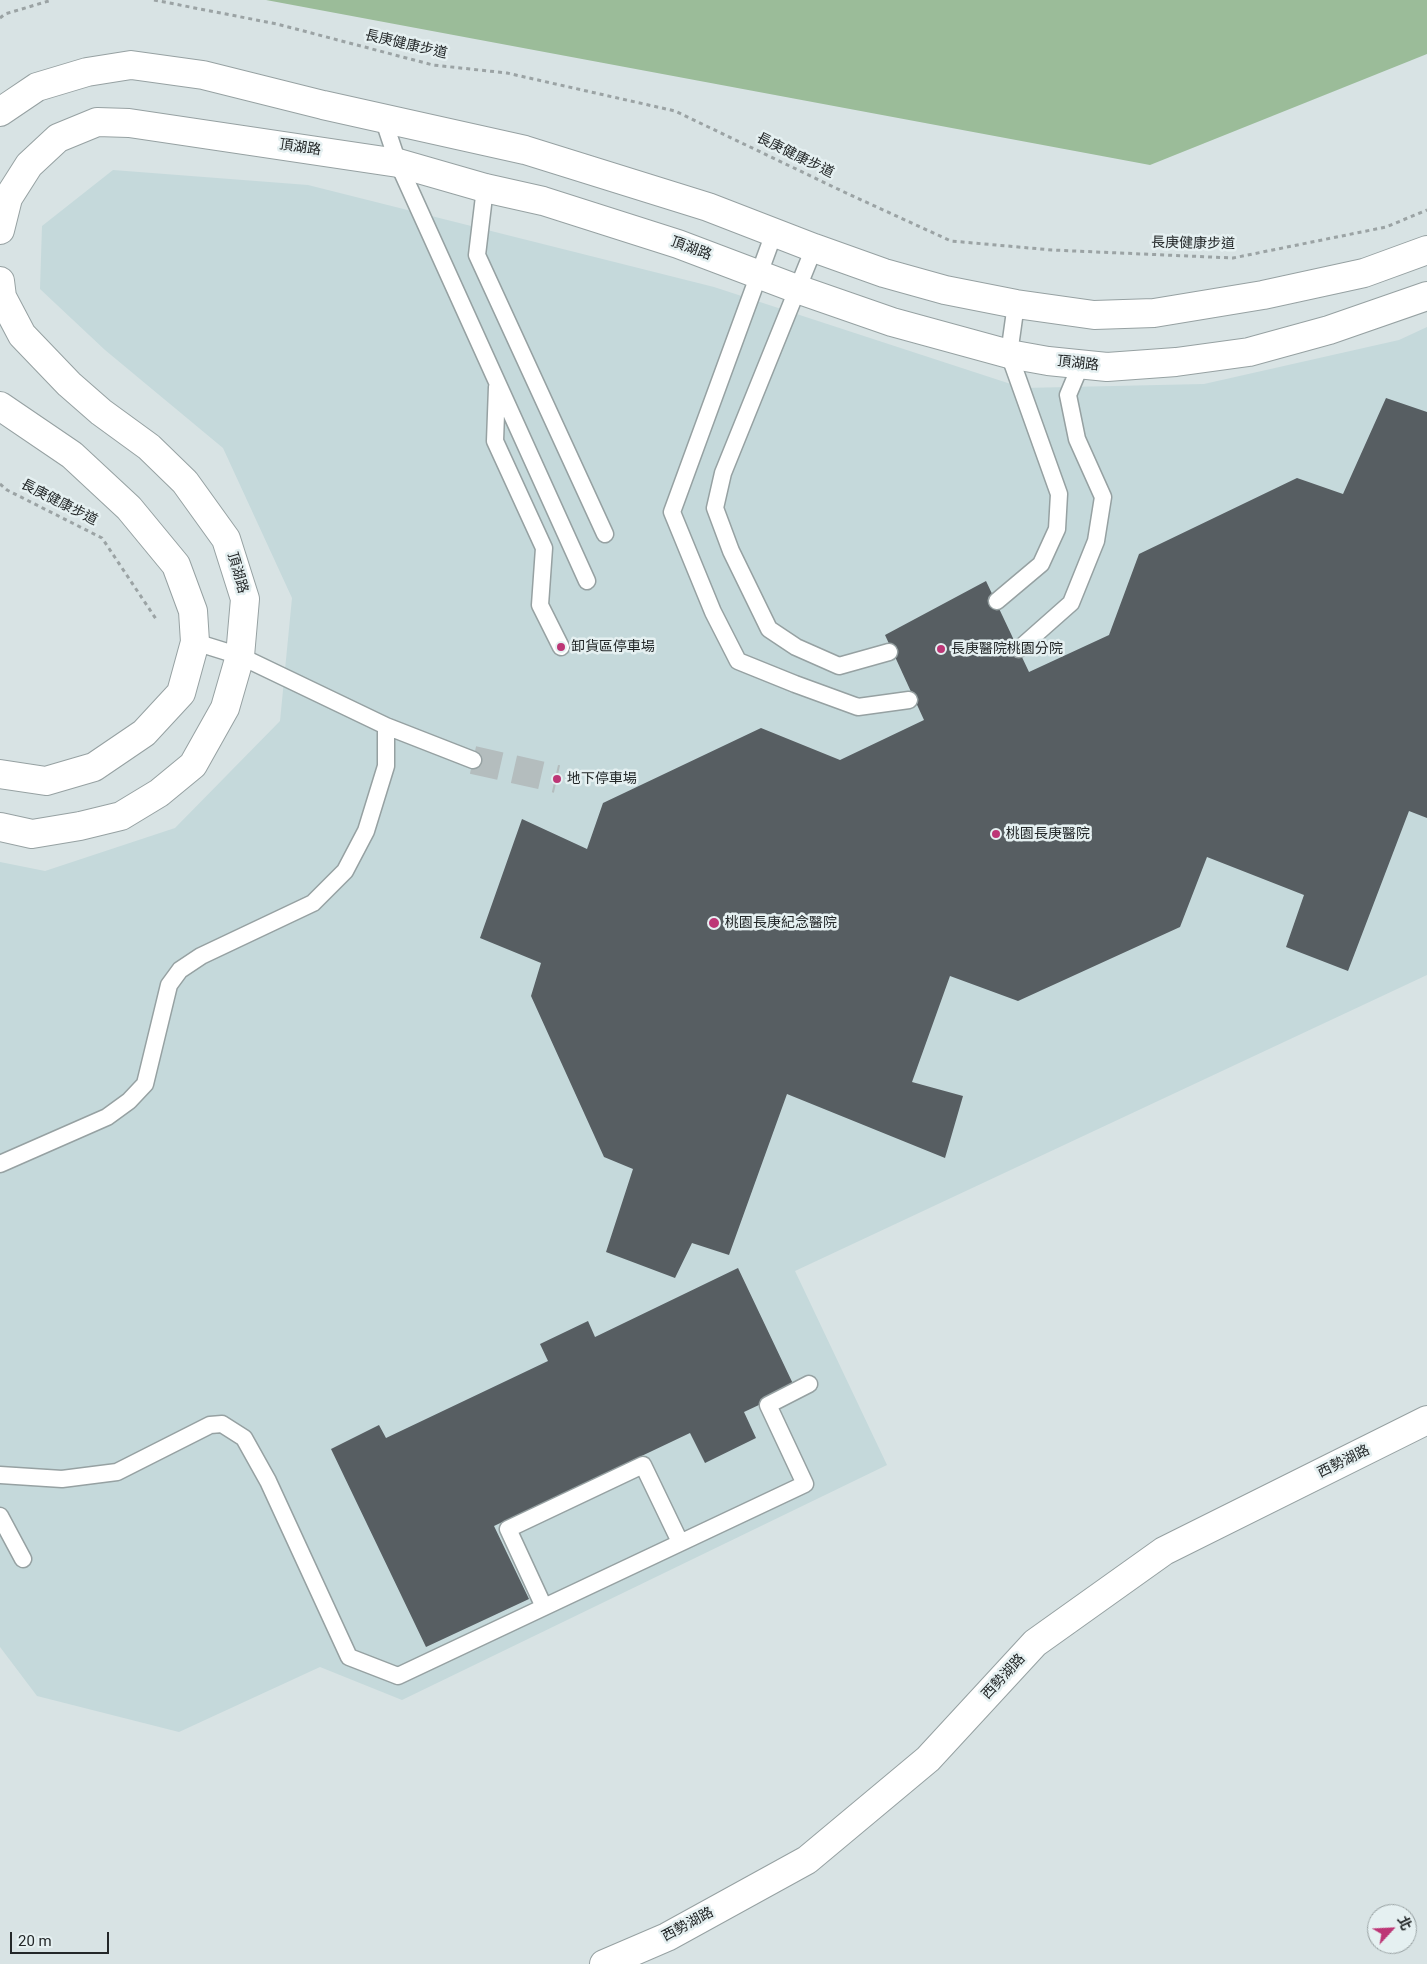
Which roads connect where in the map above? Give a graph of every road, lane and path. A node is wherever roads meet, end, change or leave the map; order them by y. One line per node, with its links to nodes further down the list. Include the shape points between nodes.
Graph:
1 (52, 0): 3 (path)
2 (154, 0): 8 (path, 長庚健康步道, via 277,24 433,65 507,73 675,111 952,240 1052,250 1233,258 1386,227)
3 (0, 18)
4 (0, 112): 5 (street, via 38,87 87,72 131,65 203,75)
5 (383, 118): 6 (lane); 10 (street, via 525,150 708,207)
6 (398, 163): 7 (street, 頂湖路); 9 (street, 頂湖路, via 129,123 97,122 58,138 29,165 8,198); 20 (lane)
7 (484, 188): 13 (street, 頂湖路, via 543,201); 23 (lane, via 477,256)
8 (1427, 210)
9 (0, 230)
10 (774, 233): 11 (street); 13 (lane)
11 (814, 248): 15 (lane); 17 (street, via 945,290)
12 (1427, 250): 17 (street, via 1364,273 1263,295 1154,313 1094,315)
13 (759, 274): 15 (street, 頂湖路); 32 (lane, via 672,512 713,612 738,661 858,707)
14 (0, 281): 31 (street, 頂湖路, via 2,296 22,335 100,412 149,447 185,482 226,539 245,599)
15 (797, 289): 18 (street, 頂湖路, via 892,322); 30 (lane, via 723,473 715,508 731,551 769,629 796,647 839,666)
16 (1425, 301): 19 (street, 頂湖路, via 1249,352 1107,367)
17 (1016, 304): 18 (lane)
18 (1009, 354): 19 (street, 頂湖路); 25 (lane, via 1059,494 1057,529 1041,564)
19 (1080, 364): 29 (lane, via 1068,395 1077,439 1103,497 1096,541 1071,603)
20 (497, 382): 24 (lane); 28 (lane, via 495,441 544,548 540,605)
21 (0, 406): 27 (street, via 72,455 129,508 176,565 193,611)
22 (0, 484): 26 (path, 長庚健康步道, via 102,538)
23 (604, 534)
24 (587, 580)
25 (997, 600)
26 (156, 619)
27 (195, 642): 31 (lane); 35 (street, via 181,693 144,734 94,767 46,781)
28 (561, 647)
29 (1019, 649)
30 (889, 652)
31 (240, 656): 33 (lane); 36 (street, 頂湖路, via 225,708 193,765 159,793 121,816 80,826 32,834)
32 (910, 700)
33 (386, 726): 34 (lane); 37 (lane, via 386,766 366,831 345,871 313,903 201,956 180,970 169,985 145,1084 129,1101 106,1117)
34 (472, 760)
35 (0, 774)
36 (0, 827)
37 (0, 1164)
38 (809, 1384): 42 (lane, via 768,1405 805,1484)
39 (1427, 1420): 45 (street, 西勢湖路, via 1164,1551 1035,1643 928,1759 808,1860 667,1937)
40 (0, 1475): 44 (lane, via 62,1479 117,1472 210,1426 222,1424 244,1438 268,1481 349,1657 398,1676)
41 (0, 1516): 43 (lane)
42 (680, 1542): 44 (lane); 44 (lane, via 643,1465 508,1529)
43 (24, 1559)
44 (544, 1607)
45 (604, 1964)

